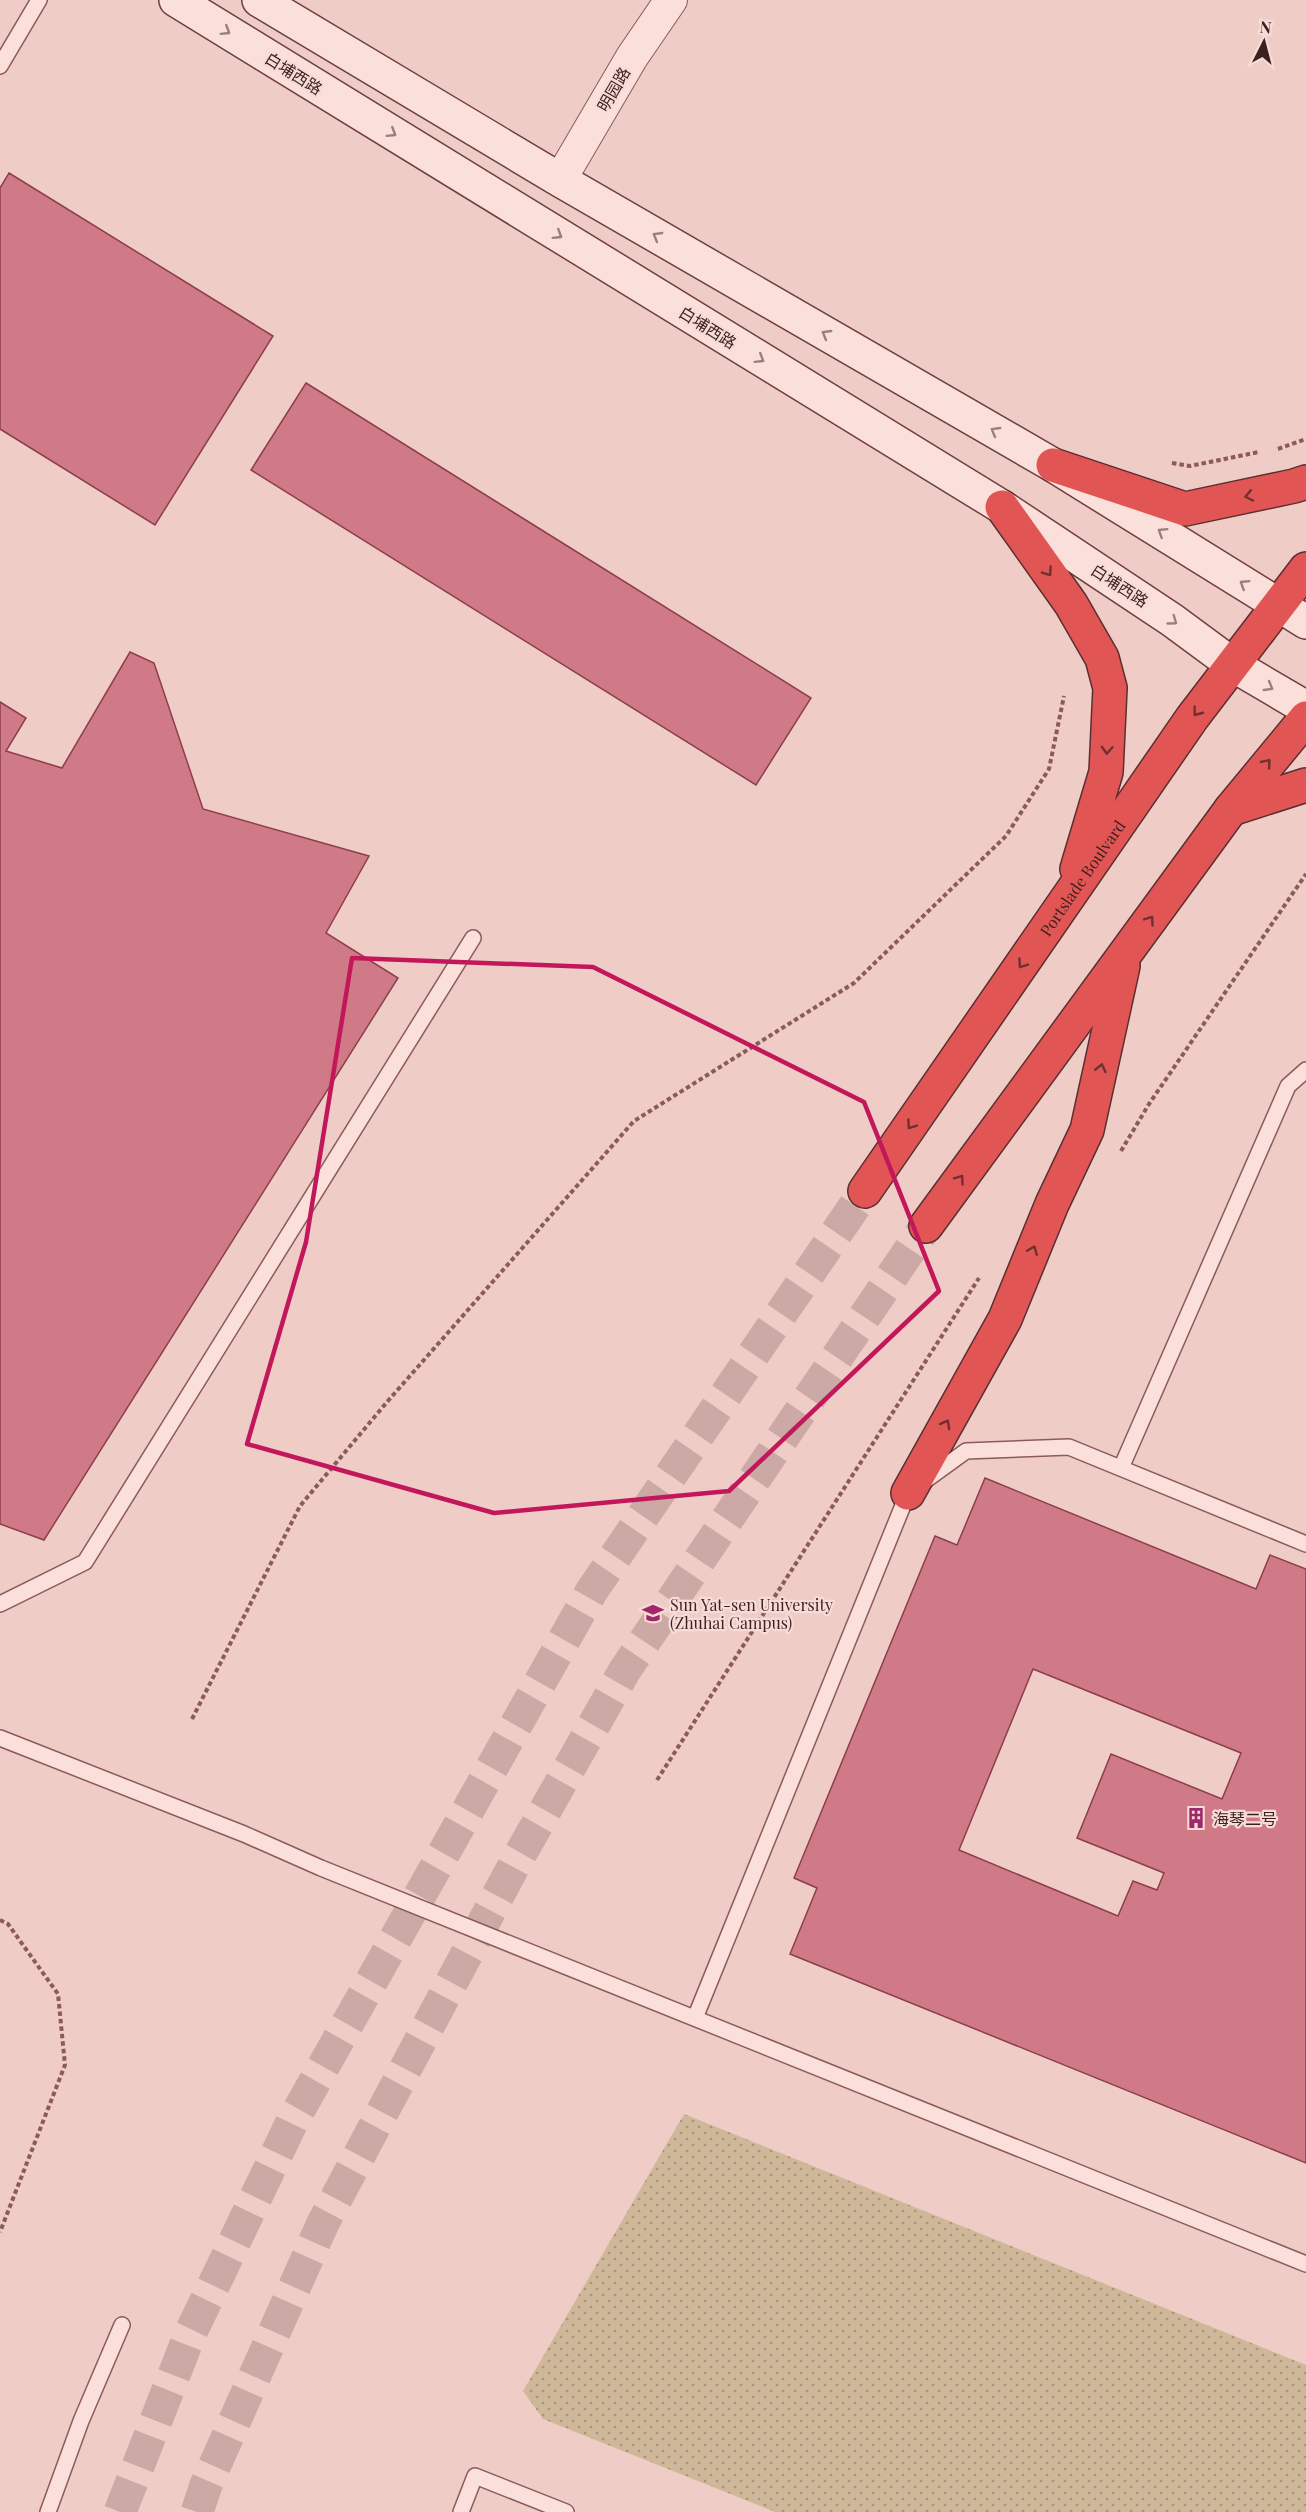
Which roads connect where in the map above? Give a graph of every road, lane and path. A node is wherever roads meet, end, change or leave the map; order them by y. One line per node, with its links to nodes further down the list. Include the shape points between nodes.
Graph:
1 (39, 0): 5 (lane)
2 (176, 0): 11 (main road, 白埔西路, one-way to 11)
3 (259, 0): 6 (main road)
4 (671, 0): 6 (street, 明园路, via 632,57)
5 (0, 66)
6 (560, 180): 9 (main road, one-way to 6)
7 (1306, 439): 8 (path, via 1278,449 1190,466)
8 (1168, 462)
9 (1053, 465): 10 (highway, one-way to 9, via 1185,510); 13 (main road, one-way to 9)
10 (1306, 482)
11 (1002, 507): 15 (main road, 白埔西路, one-way to 15, via 1173,620); 21 (highway, one-way to 21, via 1071,604 1102,658 1110,688 1106,772)
12 (1306, 569): 13 (highway, Portslade Boulvard)
13 (1278, 606): 14 (main road); 15 (highway, Portslade Boulvard)
14 (1306, 622)
15 (1233, 665): 17 (main road, 白埔西路, one-way to 17); 21 (highway, Portslade Boulvard, one-way to 21, via 1192,718)
16 (1064, 696): 31 (path, via 1049,769 1006,836 854,983 634,1121 387,1402 300,1506)
17 (1306, 708)
18 (1306, 718): 20 (highway, one-way to 18)
19 (1306, 785): 20 (highway)
20 (1231, 809): 23 (highway, one-way to 20)
21 (1068, 900): 25 (highway, Portslade Boulvard, one-way to 25)
22 (474, 938): 30 (lane, via 85,1562)
23 (1126, 952): 26 (highway, one-way to 23); 28 (highway, one-way to 23, via 1005,1319 1087,1130)
24 (1306, 1070): 27 (lane, via 1288,1086)
25 (865, 1191)
26 (926, 1226)
27 (1121, 1468): 28 (lane, via 1069,1447 966,1451); 29 (lane)
28 (908, 1494): 34 (lane)
29 (1306, 1544)
30 (0, 1604)
31 (192, 1719)
32 (0, 1738): 34 (lane)
33 (0, 1920): 35 (path, via 8,1924 58,1994 65,2065)
34 (695, 2018): 36 (lane)
35 (0, 2232)
36 (1306, 2264)
37 (122, 2325): 38 (lane)
38 (48, 2512)
39 (461, 2512): 40 (lane, via 475,2476)
40 (566, 2512)

